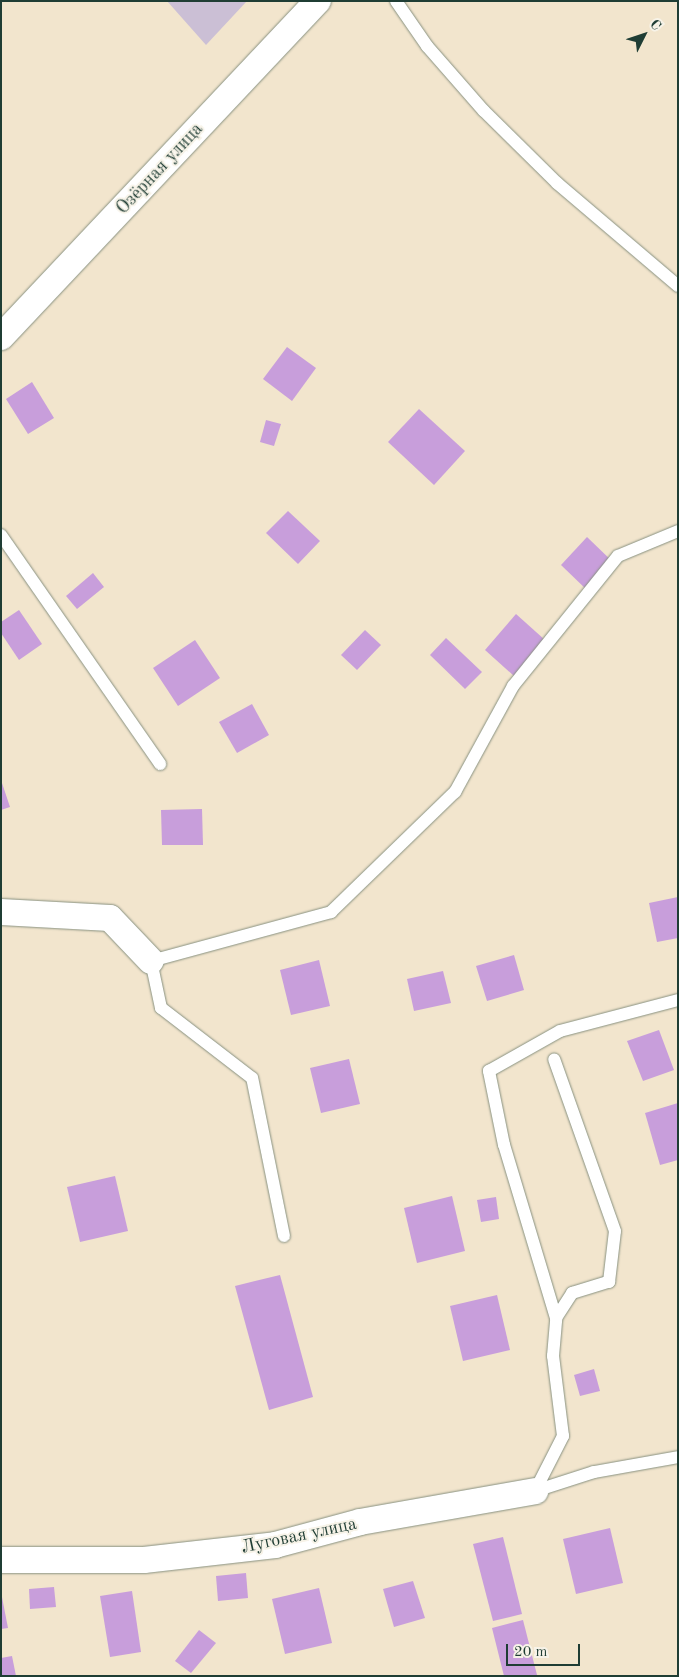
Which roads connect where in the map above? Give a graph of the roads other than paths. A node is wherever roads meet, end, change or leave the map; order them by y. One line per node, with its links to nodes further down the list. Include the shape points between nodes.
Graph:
1 (318, 1): 4 (street, Озёрная улица)
2 (396, 1): 3 (lane, via 427,46 484,111 557,183)
3 (678, 286)
4 (1, 338)
5 (678, 531): 9 (lane, via 618,556 513,686 455,792 331,912)
6 (1, 535): 7 (lane)
7 (160, 764)
8 (1, 912): 9 (street, via 110,918)
9 (151, 961): 12 (lane, via 161,1008 252,1078)
10 (678, 1000): 13 (lane, via 560,1031 489,1071 504,1145)
11 (554, 1059): 13 (lane, via 614,1230 609,1282 572,1293)
12 (284, 1236)
13 (556, 1318): 15 (lane, via 553,1356 563,1436)
14 (678, 1457): 15 (lane, via 594,1472)
15 (536, 1491): 16 (street, Луговая улица, via 360,1522 275,1545 144,1560)
16 (1, 1560)

